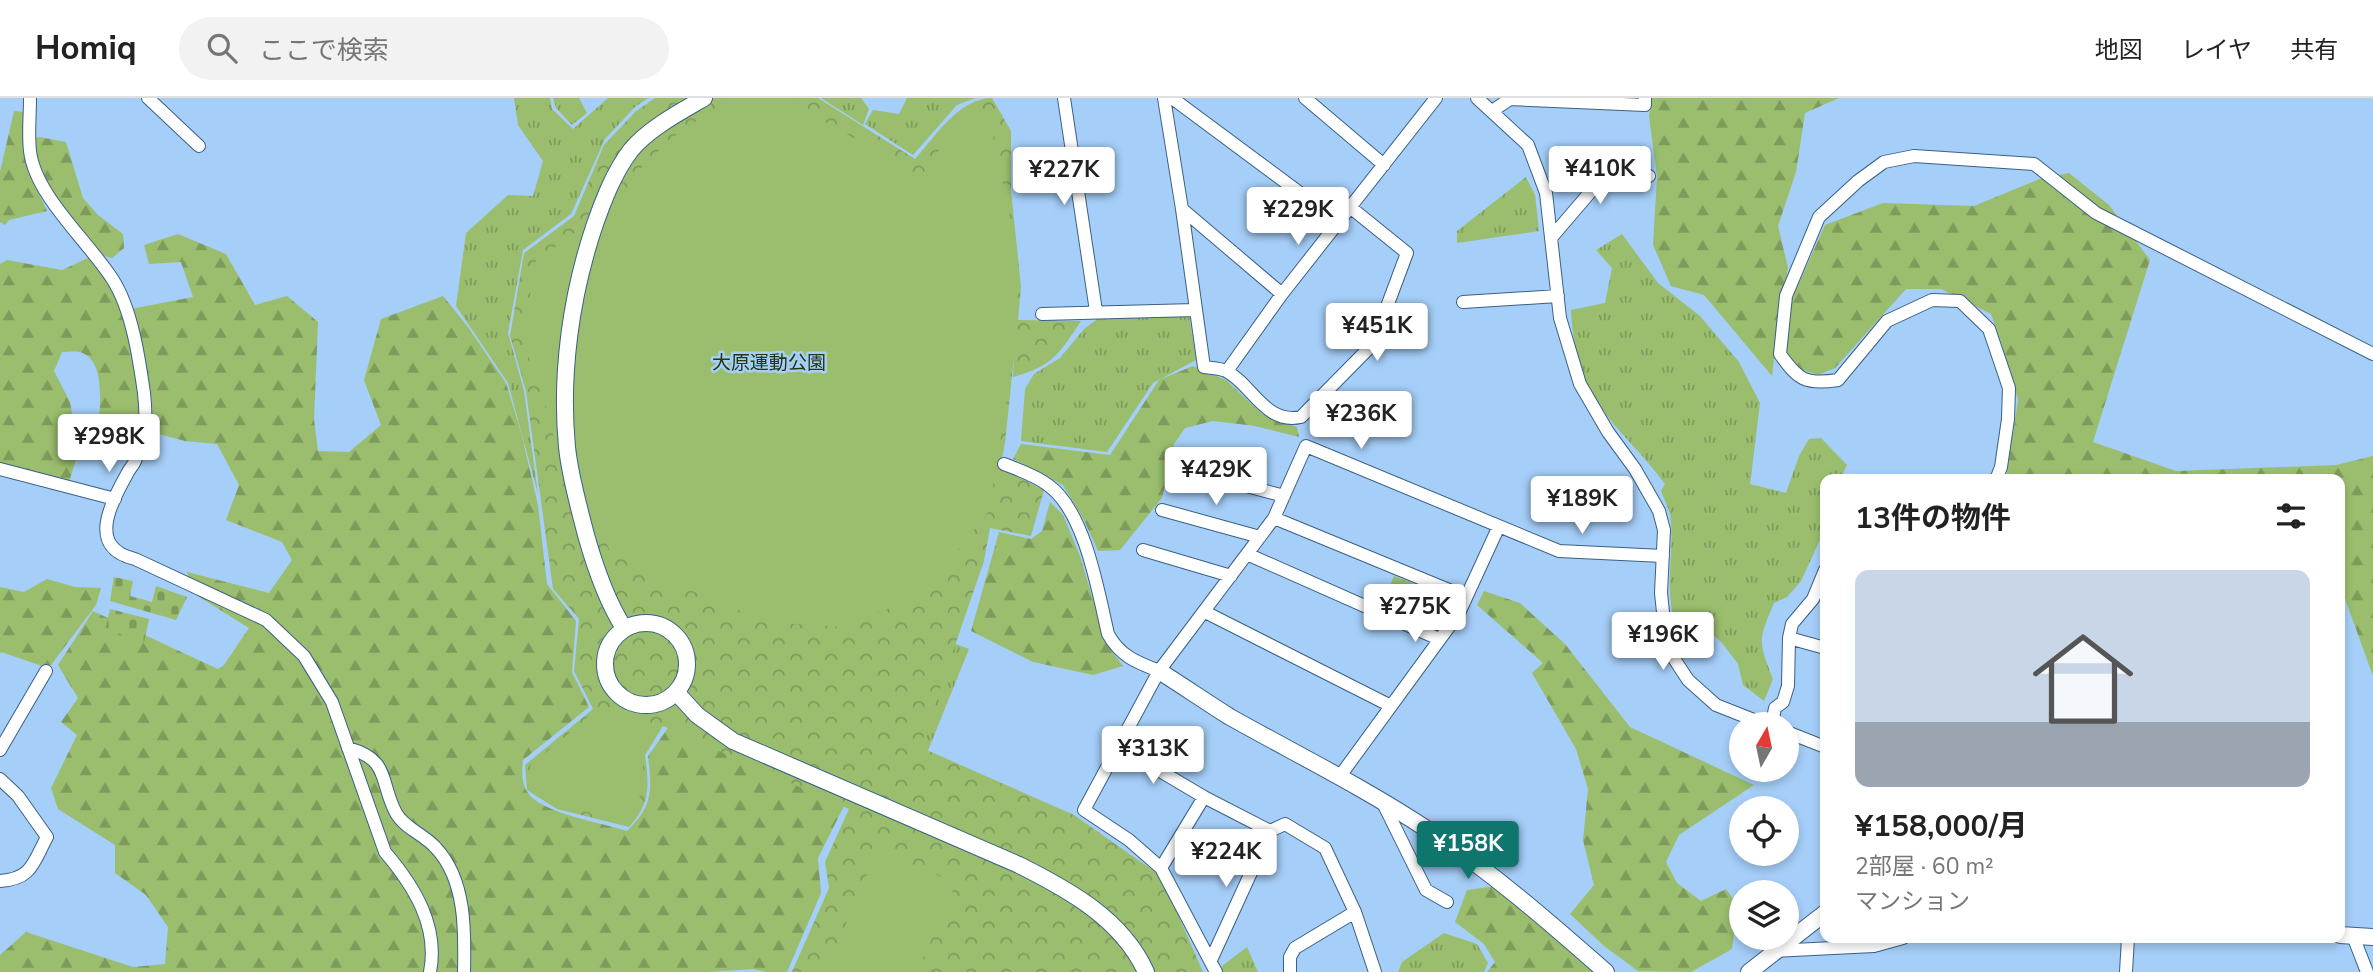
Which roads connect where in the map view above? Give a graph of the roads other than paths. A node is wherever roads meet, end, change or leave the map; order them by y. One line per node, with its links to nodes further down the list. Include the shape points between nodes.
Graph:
1 (30, 98): 32 (street, via 30,154 45,192 114,282 138,356 147,422 135,463)
2 (148, 98): 12 (street)
3 (704, 98): 44 (street, via 667,119 631,150 604,199 584,256 570,324 567,449 595,569)
4 (1064, 98): 23 (street)
5 (1164, 98): 16 (street)
6 (1172, 98): 17 (street)
7 (1305, 98): 13 (street)
8 (1436, 98): 13 (street)
9 (1477, 98): 11 (street)
10 (1645, 98): 11 (street, via 1644,105 1510,99)
11 (1492, 111): 18 (street, via 1528,145 1546,193)
12 (199, 146)
13 (1384, 165): 15 (street)
14 (1649, 176): 18 (street, via 1604,176)
15 (1350, 207): 17 (street); 26 (street, via 1407,253 1373,344 1301,417 1291,419 1269,410)
16 (1182, 209): 19 (street); 22 (street)
17 (1339, 222): 19 (street)
18 (1551, 238): 20 (street)
19 (1282, 294): 26 (street)
20 (1558, 296): 21 (street); 39 (street, via 1580,384 1659,511)
21 (1463, 302)
22 (1195, 310): 23 (street); 26 (street, via 1204,367)
23 (1096, 311): 24 (street)
24 (1042, 314)
25 (2373, 354): 30 (street, via 2096,213 2034,164 1914,156 1884,162 1819,217 1786,296 1780,354 1794,374 1817,383 1838,380 1887,321 1932,300 1959,301 1989,329 2009,388)
26 (1227, 372)
27 (1004, 464): 49 (street, via 1051,486 1081,530 1108,634 1116,648)
28 (1178, 468): 31 (street)
29 (0, 469): 32 (street)
30 (1998, 474)
31 (1284, 496): 34 (street); 35 (street, via 1306,446)
32 (115, 499): 57 (street, via 105,521 108,542 120,555 266,620 285,636 304,656 332,702)
33 (1163, 510): 36 (street)
34 (1274, 518): 36 (street); 42 (street)
35 (1499, 526): 39 (street, via 1559,551); 42 (street)
36 (1260, 537): 38 (street)
37 (1143, 550): 40 (street)
38 (1247, 554): 40 (street); 46 (street)
39 (1663, 556): 52 (street, via 1661,593 1673,657 1688,680 1716,705)
40 (1231, 576): 43 (street)
41 (1820, 584): 45 (street, via 1791,624)
42 (1466, 597): 46 (street)
43 (1205, 612): 49 (street); 51 (street)
44 (624, 628): 50 (street, via 656,623 680,639 688,666); 50 (street, via 608,647 605,661 613,688 636,704 658,703)
45 (1788, 638): 47 (street); 53 (street, via 1787,686)
46 (1439, 639): 51 (street)
47 (1820, 647)
48 (46, 671): 58 (street)
49 (1159, 671): 56 (street); 59 (street)
50 (676, 692): 77 (street, via 697,715 733,741 1063,887 1117,930)
51 (1391, 706): 59 (street)
52 (1734, 712)
53 (1774, 712)
54 (1799, 737): 55 (street)
55 (1820, 745)
56 (1118, 746): 61 (street); 64 (street, via 1084,810)
57 (348, 748): 75 (street, via 385,852 419,899 431,935); 76 (street, via 366,753 376,762 396,813 450,864 461,903)
58 (0, 750)
59 (1339, 776): 62 (street)
60 (0, 779): 65 (street, via 47,837 23,877)
61 (1205, 797): 63 (street); 64 (street)
62 (1382, 802): 66 (street, via 1426,890); 80 (street, via 1466,856)
63 (1270, 831): 67 (street, via 1285,824 1325,848); 74 (street)
64 (1161, 868): 74 (street)
65 (0, 881)
66 (1447, 902)
67 (1355, 912): 78 (street, via 1294,948); 79 (street)
68 (1820, 917): 73 (street)
69 (2346, 935): 70 (street); 83 (street)
70 (2373, 937)
71 (1887, 943): 73 (street)
72 (2128, 943): 82 (street)
73 (1774, 951): 81 (street)
74 (1213, 966)
75 (430, 972)
76 (464, 972)
77 (1146, 972)
78 (1290, 972)
79 (1375, 972)
80 (1606, 972)
81 (1749, 972)
82 (2126, 972)
83 (2367, 972)

